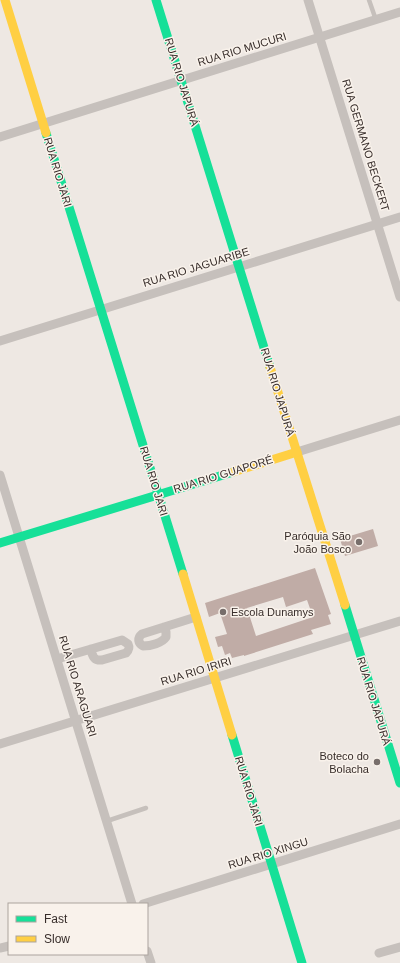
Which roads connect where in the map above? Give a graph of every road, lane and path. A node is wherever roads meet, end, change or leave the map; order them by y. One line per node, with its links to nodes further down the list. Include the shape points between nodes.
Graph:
1 (5, 0): 9 (street, RUA RIO JARI)
2 (156, 0): 8 (street, RUA RIO JAPURÁ)
3 (308, 0): 7 (street, RUA GERMANO BECKERT)
4 (369, 0): 6 (lane)
5 (400, 12): 6 (street, RUA RIO MUCURI)
6 (376, 20): 7 (street, RUA RIO MUCURI)
7 (320, 37): 8 (street, RUA RIO MUCURI); 12 (street, RUA GERMANO BECKERT)
8 (181, 81): 9 (street, RUA RIO MUCURI); 13 (street, RUA RIO JAPURÁ)
9 (43, 123): 10 (street, RUA RIO MUCURI); 15 (street, RUA RIO JARI)
10 (0, 137)
11 (400, 217): 12 (street, RUA RIO JAGUARIBE)
12 (377, 224): 13 (street, RUA RIO JAGUARIBE); 14 (street, RUA GERMANO BECKERT)
13 (239, 267): 15 (street, RUA RIO JAGUARIBE); 18 (street, RUA RIO JAPURÁ)
14 (400, 297)
15 (101, 309): 16 (street, RUA RIO JAGUARIBE); 20 (street, RUA RIO JARI)
16 (0, 340)
17 (400, 420): 18 (street, RUA RIO GUAPORÉ)
18 (297, 452): 20 (street, RUA RIO GUAPORÉ); 26 (street, RUA RIO JAPURÁ)
19 (0, 475): 21 (street, RUA RIO ARAGUARI)
20 (158, 494): 21 (street, RUA RIO GUAPORÉ); 23 (street, RUA RIO JARI)
21 (19, 537): 22 (street, RUA RIO GUAPORÉ); 28 (street, RUA RIO ARAGUARI)
22 (0, 543)
23 (196, 617): 25 (street); 29 (street, RUA RIO JARI)
24 (400, 621): 26 (street, RUA RIO IRIRI)
25 (164, 627)
26 (354, 635): 29 (street, RUA RIO IRIRI); 32 (street, RUA RIO JAPURÁ)
27 (91, 649): 28 (street)
28 (57, 659): 30 (street, RUA RIO ARAGUARI)
29 (215, 678): 30 (street, RUA RIO IRIRI); 36 (street, RUA RIO JARI)
30 (76, 721): 31 (street, RUA RIO IRIRI); 34 (street, RUA RIO ARAGUARI)
31 (0, 744)
32 (400, 783)
33 (146, 808): 34 (lane)
34 (107, 821): 37 (street, RUA RIO ARAGUARI)
35 (400, 824): 36 (street, RUA RIO XINGU)
36 (272, 864): 38 (street, RUA RIO XINGU); 41 (street, RUA RIO JARI)
37 (132, 903)
38 (146, 903)
39 (400, 947): 40 (street)
40 (379, 953)
41 (302, 963)

